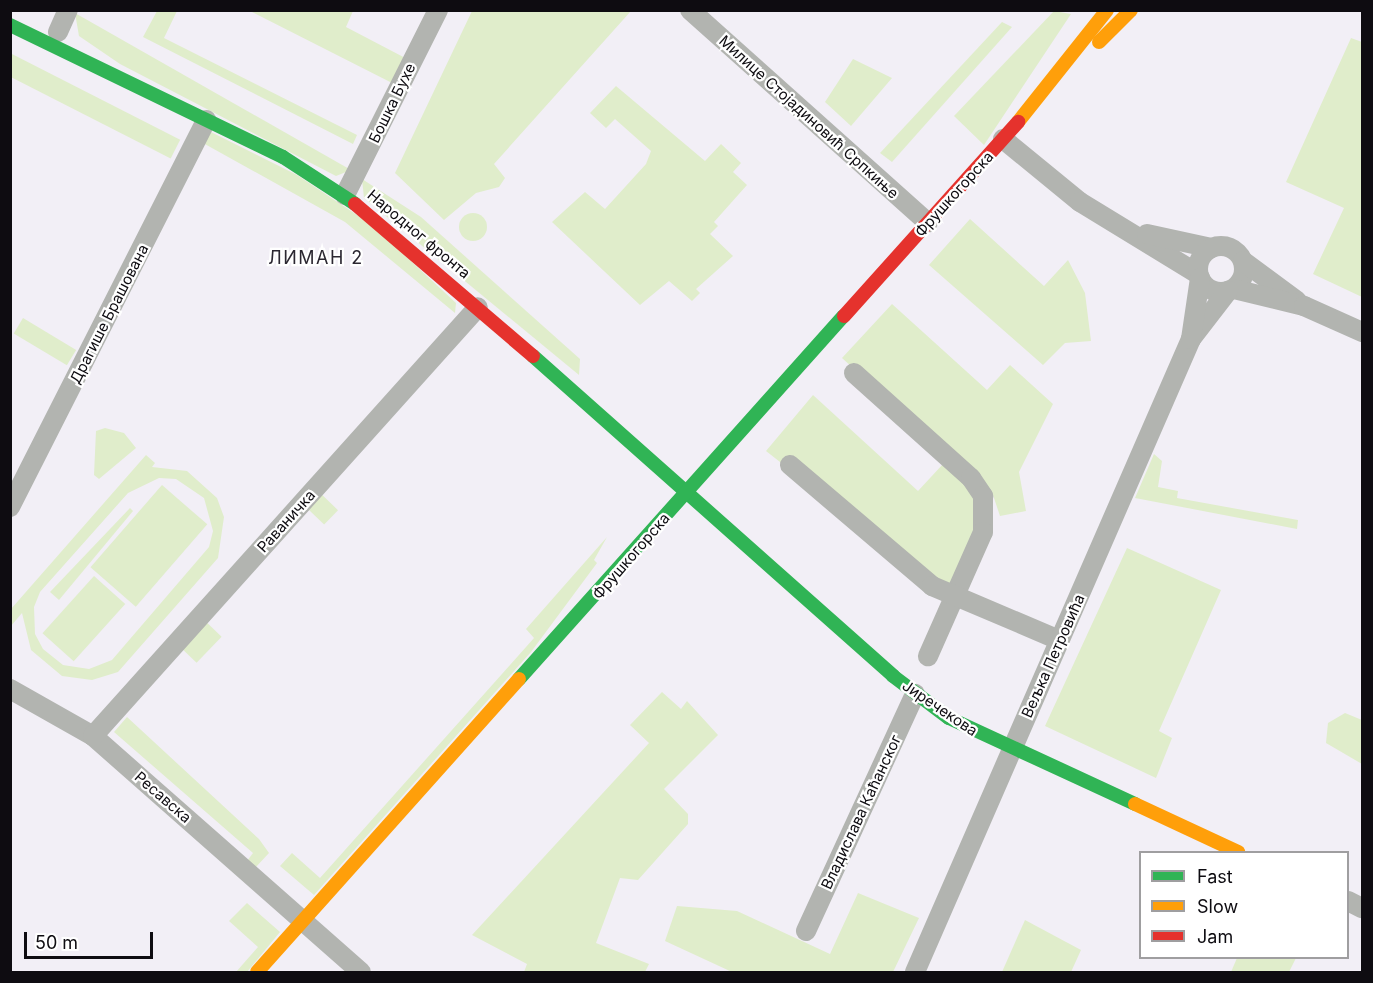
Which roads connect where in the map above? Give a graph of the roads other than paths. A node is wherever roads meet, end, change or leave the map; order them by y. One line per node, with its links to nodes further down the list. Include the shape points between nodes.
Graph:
1 (68, 10): 9 (street)
2 (438, 10): 14 (street, Бошка Бухе)
3 (690, 10): 15 (street, Милице Стојадиновић Српкиње)
4 (1085, 10): 13 (street, Фрушкогорска, via 1025,95)
5 (1107, 10): 11 (street, Фрушкогорска)
6 (1131, 10): 11 (street)
7 (40, 21): 9 (street, Народног фронта)
8 (10, 25): 10 (street, Народног фронта)
9 (58, 32): 10 (street, Народног фронта)
10 (89, 60): 12 (street, Народног фронта)
11 (1043, 94): 13 (street, Фрушкогорска)
12 (206, 120): 14 (street, Народног фронта); 28 (street, Драгише Брашована)
13 (1003, 139): 15 (street, Фрушкогорска); 16 (street, via 1048,180)
14 (345, 195): 21 (street, Народног фронта)
15 (928, 223): 27 (street, Фрушкогорска)
16 (1135, 231): 17 (street); 19 (street)
17 (1212, 248): 18 (street, via 1230,248); 19 (street, via 1201,258)
18 (1243, 261): 20 (street, via 1243,276); 22 (street)
19 (1199, 276): 20 (street, via 1211,290); 24 (street, Вељка Петровића)
20 (1231, 290): 22 (street); 24 (street, Вељка Петровића)
21 (478, 306): 27 (street, Народног фронта); 34 (street, Раваничка)
22 (1304, 306): 23 (street)
23 (1362, 332)
24 (1191, 339): 30 (street, Вељка Петровића)
25 (854, 373): 29 (street, via 971,478 983,496 983,532)
26 (790, 465): 29 (street, via 932,586)
27 (688, 491): 33 (street, Јиречекова); 37 (street, Фрушкогорска)
28 (10, 507)
29 (954, 595): 30 (street); 31 (street)
30 (1059, 640): 35 (street, Вељка Петровића)
31 (928, 656)
32 (10, 689): 34 (street, Ресавска)
33 (915, 693): 35 (street, Јиречекова); 38 (street, Владислава Каћанског)
34 (93, 736): 37 (street, Ресавска)
35 (1011, 751): 36 (street, Јиречекова); 41 (street, Вељка Петровића)
36 (1236, 851)
37 (303, 920): 39 (street, Фрушкогорска); 40 (street, Ресавска)
38 (806, 931)
39 (257, 972)
40 (361, 972)
41 (915, 972)

